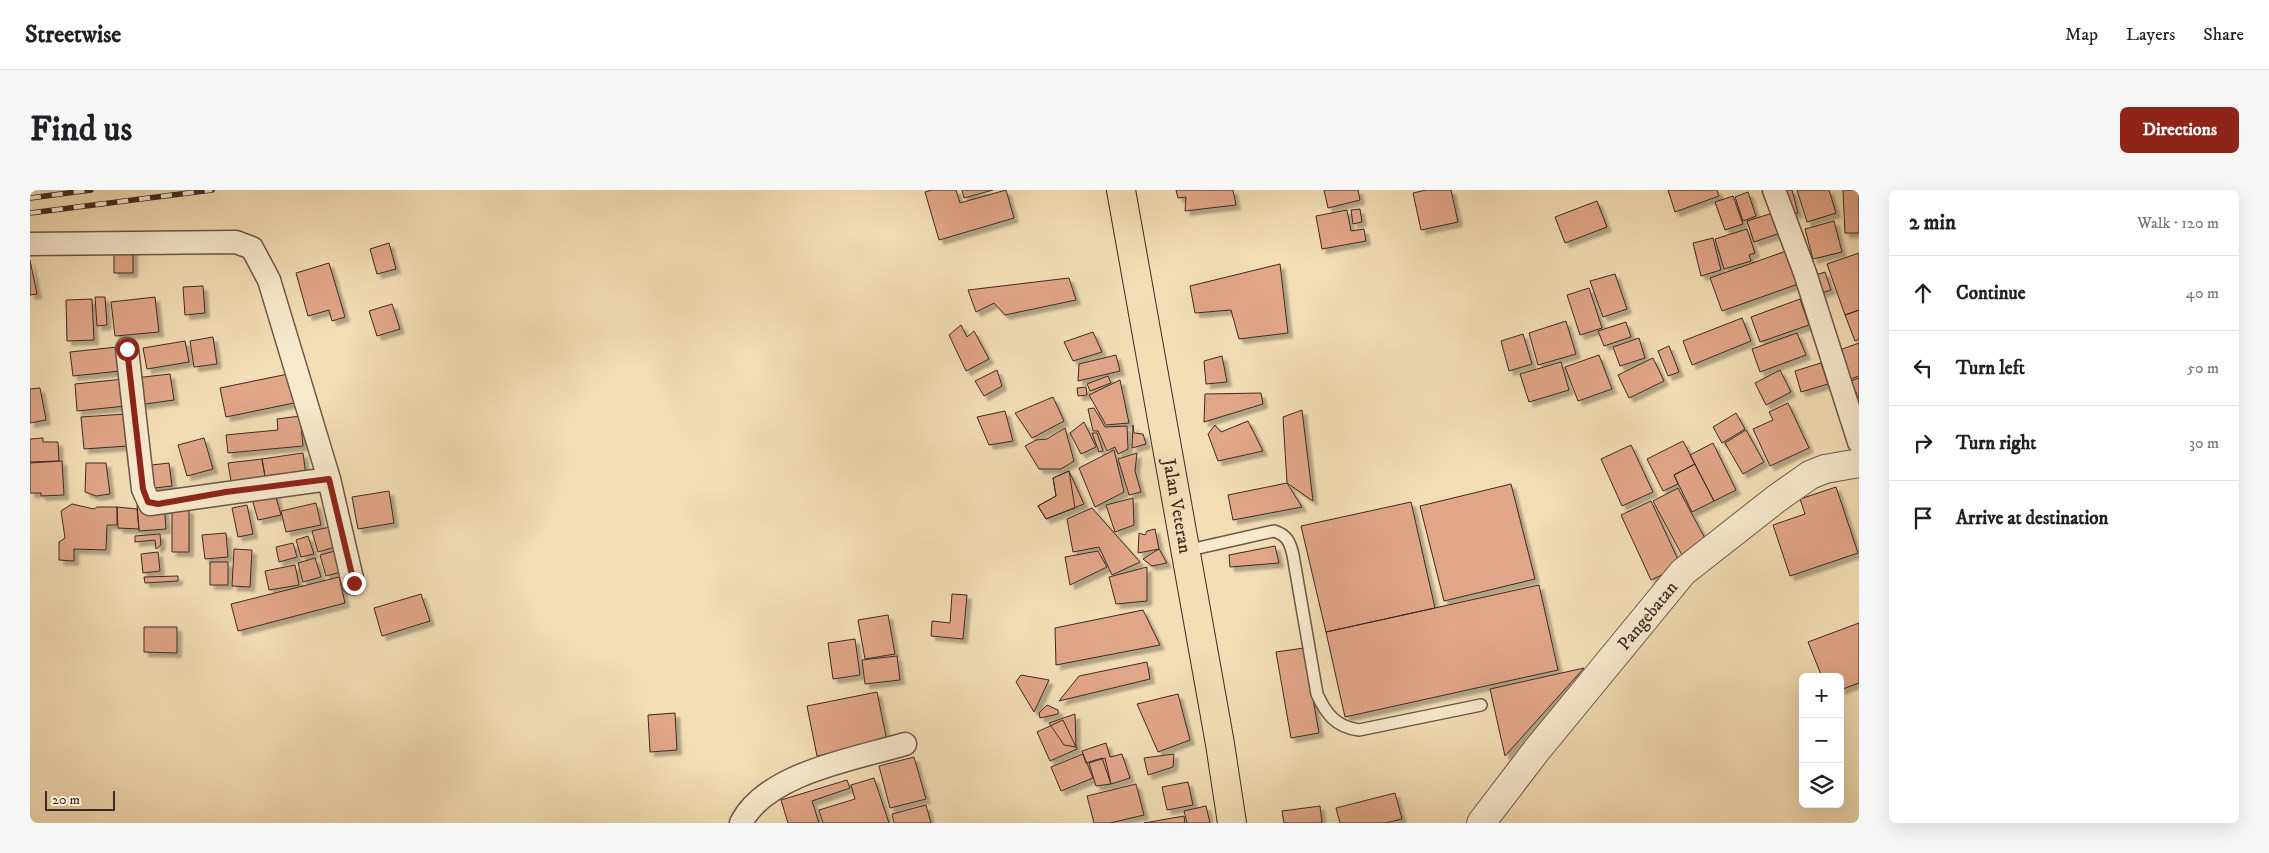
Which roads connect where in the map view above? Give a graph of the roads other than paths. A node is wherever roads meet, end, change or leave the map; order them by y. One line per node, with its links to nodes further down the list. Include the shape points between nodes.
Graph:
1 (1121, 190): 8 (highway, Jalan Veteran)
2 (1774, 190): 5 (street, via 1805,274)
3 (30, 244): 7 (street, via 236,242 252,248 270,280)
4 (127, 349): 7 (street, via 143,489 150,504)
5 (1859, 442)
6 (1859, 463): 14 (street, Pangebatan, via 1810,475 1683,572)
7 (329, 479): 9 (street)
8 (1185, 551): 10 (lane, via 1274,531 1288,539 1317,694 1333,721 1345,728 1359,730); 13 (highway, Jalan Veteran)
9 (354, 583)
10 (1481, 705)
11 (905, 744): 12 (street, via 801,775 758,800)
12 (741, 823)
13 (1232, 823)
14 (1481, 823)

